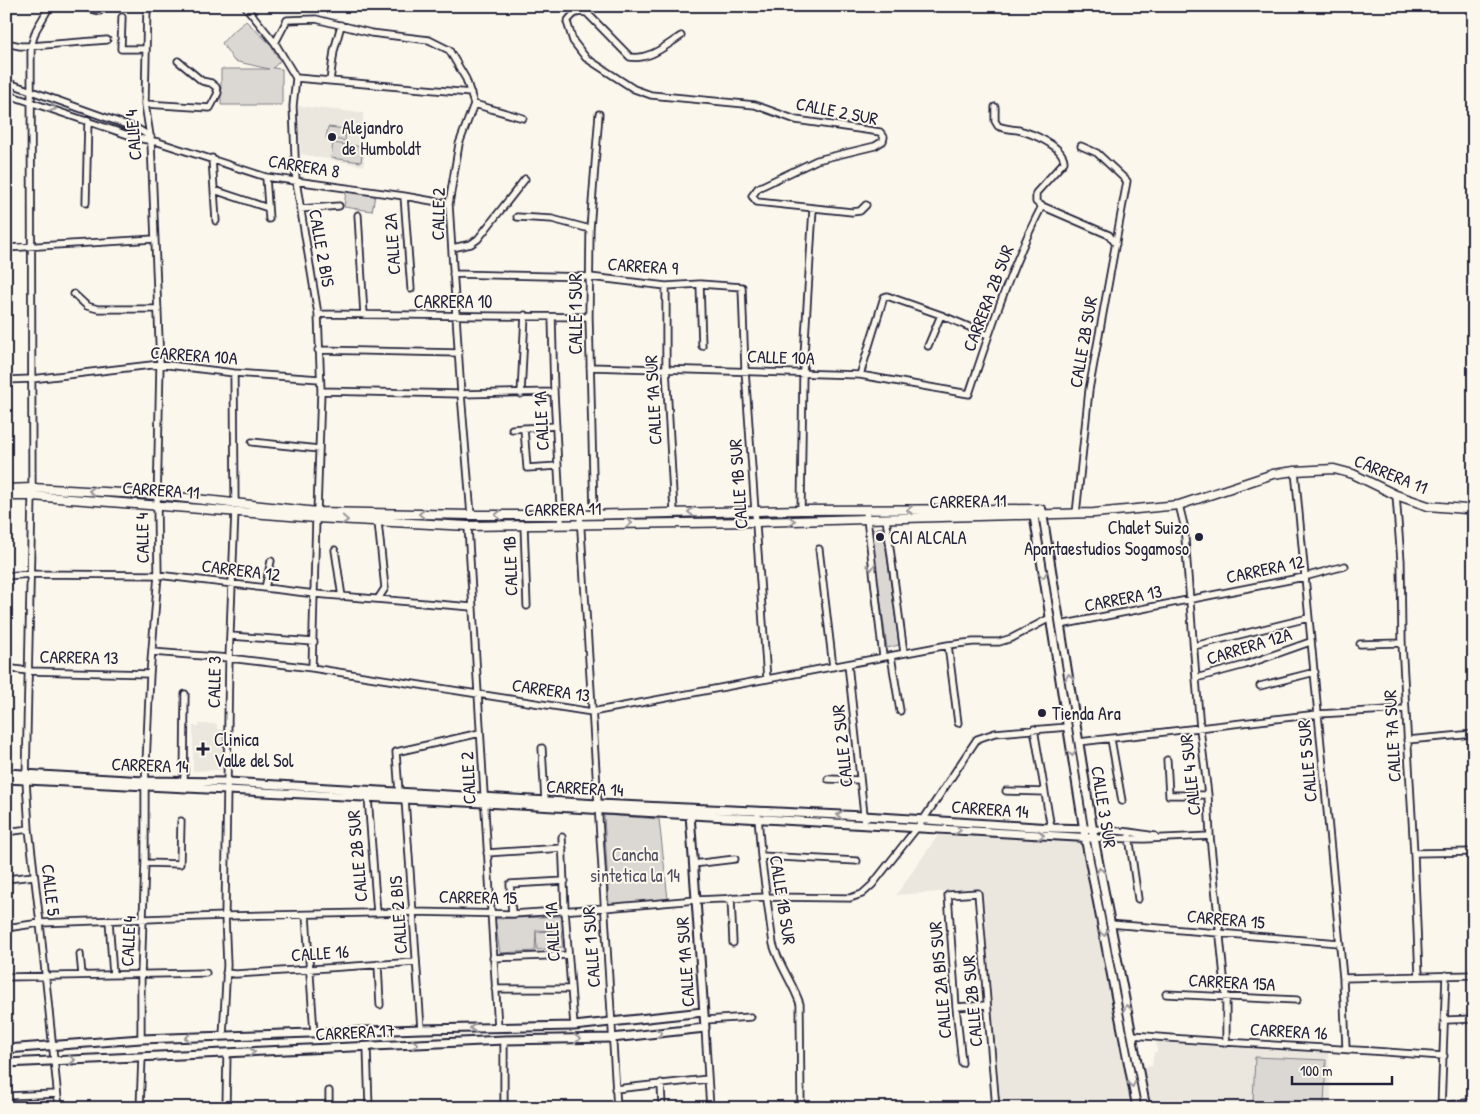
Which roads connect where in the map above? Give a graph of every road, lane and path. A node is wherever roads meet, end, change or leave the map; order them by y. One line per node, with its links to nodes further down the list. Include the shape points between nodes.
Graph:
1 (50, 6): 12 (street)
2 (79, 6): 3 (street, via 100,11)
3 (101, 6)
4 (147, 6): 13 (street, CALLE 4)
5 (245, 6): 11 (street)
6 (122, 17): 13 (street, via 121,49)
7 (341, 25): 11 (street, via 316,18 287,20); 16 (street); 19 (street, via 436,43 449,50)
8 (681, 36): 43 (street, CALLE 2 SUR, via 640,58 630,56 587,13 573,14 567,22 573,41 586,58 634,89 651,95 755,104 796,120 880,132 883,141 875,146 817,160 758,188 752,196 757,202)
9 (107, 40): 12 (street)
10 (6, 43): 12 (street)
11 (275, 43): 15 (street)
12 (31, 46): 18 (street, CALLE 5)
13 (146, 49): 22 (street, CALLE 4)
14 (178, 61): 22 (street, via 202,81 216,87 218,93 210,108)
15 (296, 78): 16 (street); 33 (street, CALLE 2 BIS, via 293,106)
16 (330, 81): 19 (street)
17 (6, 82): 18 (street, CARRERA 8)
18 (31, 90): 21 (street, CALLE 5); 28 (street, CARRERA 8, via 138,129)
19 (471, 93): 23 (street)
20 (6, 94): 21 (street, CARRERA 8)
21 (31, 101): 27 (street, CARRERA 8, one-way to 27); 51 (street, CALLE 5)
22 (145, 104): 28 (street, CALLE 4)
23 (474, 104): 26 (street); 37 (street, CALLE 2, via 459,144)
24 (995, 107): 40 (street, via 998,126 1032,134 1059,150 1064,157 1064,162 1036,193 1036,202)
25 (598, 114): 48 (street, CALLE 1 SUR)
26 (523, 118)
27 (88, 120): 28 (street, CARRERA 8); 36 (street)
28 (150, 139): 30 (street, CARRERA 8); 49 (street, CALLE 4)
29 (1081, 146): 50 (street, CALLE 2B SUR, via 1097,153 1127,181)
30 (212, 158): 31 (street, CARRERA 8); 34 (street)
31 (266, 177): 33 (street, CARRERA 8); 41 (street)
32 (525, 179): 53 (street, via 478,239)
33 (296, 181): 35 (street, CARRERA 8); 42 (street, CALLE 2 BIS)
34 (214, 190): 41 (street); 47 (street)
35 (404, 196): 37 (street, CARRERA 8); 59 (street, CALLE 2A)
36 (86, 203)
37 (449, 204): 53 (street, CALLE 2)
38 (866, 205): 43 (street, via 860,211 852,212)
39 (339, 206): 42 (street)
40 (1042, 206): 50 (street, via 1109,236); 69 (street, CARRERA 2B SUR)
41 (268, 208): 46 (street)
42 (300, 209): 62 (street, CALLE 2 BIS)
43 (813, 209): 78 (street)
44 (358, 215): 64 (street)
45 (516, 217): 48 (street, via 552,219)
46 (269, 219)
47 (216, 221)
48 (590, 229): 55 (street, CALLE 1 SUR)
49 (154, 240): 51 (street); 61 (street, CALLE 4)
50 (1116, 244): 108 (street, CALLE 2B SUR, via 1089,390)
51 (32, 247): 52 (street); 81 (street, CALLE 5)
52 (6, 248)
53 (452, 248): 54 (street, CALLE 2)
54 (453, 274): 55 (street, CARRERA 9); 66 (street, CALLE 2)
55 (590, 277): 57 (street, CARRERA 9); 68 (street, CALLE 1 SUR)
56 (700, 284): 57 (street, CARRERA 9); 58 (street, CARRERA 9); 70 (street)
57 (666, 286): 76 (street, CALLE 1A SUR)
58 (742, 286): 77 (street, CALLE 1B SUR)
59 (411, 289)
60 (74, 294): 61 (street, via 87,306 98,309)
61 (158, 309): 74 (street, CALLE 4)
62 (318, 314): 64 (street, CARRERA 10); 72 (street, CALLE 2 BIS)
63 (941, 314): 69 (street); 71 (street); 80 (street, via 884,297)
64 (364, 315): 66 (street, CARRERA 10)
65 (525, 315): 66 (street, CARRERA 10); 67 (street, CARRERA 10); 87 (street, CALLE 1A)
66 (456, 316): 73 (street, CALLE 2)
67 (552, 317): 68 (street, CARRERA 10); 85 (street, CALLE 1A)
68 (589, 317): 75 (street, CALLE 1 SUR)
69 (988, 335): 88 (street, CARRERA 2B SUR)
70 (702, 346)
71 (928, 346)
72 (318, 350): 73 (street); 82 (street, CALLE 2 BIS)
73 (459, 353): 86 (street, CALLE 2)
74 (160, 364): 79 (street, CARRERA 10A); 81 (street, CARRERA 10A); 98 (street, CALLE 4)
75 (590, 366): 76 (street, CALLE 10A); 113 (street, CALLE 1 SUR)
76 (666, 368): 77 (street, CALLE 10A); 109 (street, CALLE 1A SUR)
77 (745, 370): 78 (street, CALLE 10A); 105 (street, CALLE 1B SUR)
78 (803, 372): 80 (street, CALLE 10A); 106 (street)
79 (234, 373): 82 (street, CARRERA 10A); 103 (street, CALLE 3)
80 (860, 375): 88 (street, CALLE 10A)
81 (32, 379): 83 (street, CARRERA 10A); 97 (street, CALLE 5)
82 (320, 379): 84 (street, CALLE 2 BIS)
83 (6, 380)
84 (321, 391): 86 (street); 93 (street, CALLE 2 BIS)
85 (554, 392): 87 (street); 89 (street, CALLE 1A)
86 (461, 394): 87 (street); 115 (street, CALLE 2)
87 (521, 394)
88 (969, 394)
89 (556, 426): 90 (street); 94 (street, CALLE 1A)
90 (524, 428): 91 (street); 94 (street, via 527,468)
91 (512, 429)
92 (252, 442): 93 (street)
93 (319, 449): 114 (street, CALLE 2 BIS)
94 (558, 466): 112 (street, CALLE 1A)
95 (1294, 471): 99 (main road, CARRERA 11, via 1334,469 1354,474); 102 (main road, CARRERA 11, via 1273,474); 132 (street, CALLE 5 SUR)
96 (6, 489): 97 (main road, CARRERA 11)
97 (32, 492): 98 (main road, CARRERA 11, one-way to 97); 100 (main road, CARRERA 11); 101 (main road, CARRERA 11); 129 (street, CALLE 5)
98 (158, 495): 101 (street, CALLE 4); 103 (main road, CARRERA 11)
99 (1396, 495): 104 (main road, CARRERA 11, via 1428,506); 147 (street, CALLE 7A SUR)
100 (6, 496)
101 (157, 505): 103 (main road, CARRERA 11); 130 (street, CALLE 4)
102 (1179, 505): 108 (main road, CARRERA 11); 138 (street, CALLE 4 SUR, via 1184,525)
103 (235, 508): 114 (main road, CARRERA 11); 133 (street, CALLE 3)
104 (1474, 508)
105 (754, 510): 106 (main road, CARRERA 11); 109 (main road, CARRERA 11, one-way to 109); 120 (street, CALLE 1B SUR)
106 (801, 510): 107 (main road, CARRERA 11)
107 (866, 510): 110 (main road, CARRERA 11, one-way to 107); 118 (street)
108 (1076, 511): 111 (main road, CARRERA 11)
109 (674, 512): 113 (main road, CARRERA 11)
110 (1033, 512): 111 (main road, CARRERA 11); 117 (main road, CARRERA 11); 141 (street, CALLE 3 SUR, one-way to 141)
111 (1043, 512): 143 (street, CALLE 3 SUR)
112 (560, 514): 115 (main road, CARRERA 11, one-way to 115); 116 (main road, CARRERA 11); 121 (street, CALLE 1A)
113 (594, 514): 116 (main road, CARRERA 11)
114 (316, 515): 115 (main road, CARRERA 11, one-way to 114); 119 (main road, CARRERA 11, one-way to 119); 135 (street, CALLE 2 BIS)
115 (471, 515)
116 (580, 515): 122 (street, CALLE 1 SUR)
117 (886, 518): 118 (main road, CARRERA 11); 152 (street)
118 (866, 519): 120 (main road, CARRERA 11, one-way to 118); 155 (street, one-way to 155)
119 (378, 522): 124 (main road, CARRERA 11); 137 (street, via 385,588)
120 (756, 522): 122 (main road, CARRERA 11, one-way to 120); 164 (street, CALLE 1B SUR)
121 (561, 524): 122 (main road, CARRERA 11); 123 (main road, CARRERA 11)
122 (580, 524): 170 (street, CALLE 1 SUR)
123 (524, 525): 124 (main road, CARRERA 11); 139 (street, CALLE 1B)
124 (468, 526): 140 (street, CALLE 2)
125 (819, 549): 157 (street)
126 (335, 550): 136 (street)
127 (271, 561): 134 (street)
128 (1346, 566): 132 (street, CARRERA 12)
129 (31, 574): 130 (street, CARRERA 12); 131 (street, CARRERA 12); 160 (street, CALLE 5)
130 (158, 574): 133 (street, CARRERA 12); 151 (street, CALLE 4)
131 (6, 576)
132 (1304, 577): 138 (street, CARRERA 12); 142 (street, CALLE 5 SUR)
133 (232, 584): 134 (street, CARRERA 12); 144 (street, CALLE 3)
134 (265, 588): 135 (street, CARRERA 12)
135 (315, 594): 136 (street, CARRERA 12); 145 (street, CALLE 2 BIS)
136 (342, 597): 137 (street, CARRERA 12)
137 (378, 599): 140 (street, CARRERA 12)
138 (1190, 600): 143 (street, CARRERA 13); 150 (street, CALLE 4 SUR)
139 (527, 606)
140 (472, 607): 167 (street, CALLE 2)
141 (1050, 618): 149 (street, CARRERA 13, via 999,642); 173 (street, CALLE 3 SUR)
142 (1308, 618): 146 (street, CALLE 5 SUR); 150 (street)
143 (1060, 625): 180 (street, CALLE 3 SUR, one-way to 143)
144 (230, 636): 145 (street); 154 (street, CALLE 3)
145 (314, 642): 159 (street, CALLE 2 BIS)
146 (1310, 642): 161 (street, CALLE 5 SUR); 163 (street, CARRERA 12A)
147 (1402, 643): 148 (street); 168 (street, CALLE 7A SUR)
148 (1360, 644)
149 (948, 645): 152 (street, CARRERA 13); 172 (street)
150 (1194, 646): 163 (street, CALLE 4 SUR)
151 (152, 652): 154 (street, CARRERA 13); 162 (street, CALLE 4)
152 (904, 653): 153 (street, CARRERA 13)
153 (891, 656): 155 (street, CARRERA 13); 169 (street)
154 (230, 658): 159 (street, CARRERA 13); 190 (street, CALLE 3)
155 (882, 658): 156 (street, CARRERA 13)
156 (848, 664): 157 (street, CARRERA 13); 187 (street, CALLE 2 SUR)
157 (833, 667): 164 (street, CARRERA 13)
158 (6, 668): 160 (street, CARRERA 13)
159 (312, 668): 167 (street, CARRERA 13)
160 (28, 671): 162 (street, CARRERA 13); 184 (street, CALLE 5)
161 (1315, 672): 165 (street); 171 (street, CALLE 5 SUR)
162 (150, 674): 189 (street, CALLE 4)
163 (1196, 678): 175 (street, CALLE 4 SUR)
164 (767, 679): 170 (street, CARRERA 13)
165 (1260, 686)
166 (185, 694): 188 (street)
167 (478, 695): 170 (street, CARRERA 13); 176 (street, CALLE 2)
168 (1405, 709): 171 (street); 179 (street, CALLE 7A SUR)
169 (900, 711)
170 (592, 712): 200 (street, CALLE 1 SUR)
171 (1318, 714): 175 (street); 252 (street, CALLE 5 SUR)
172 (958, 723)
173 (1068, 727): 174 (street, CARRERA 15); 210 (street, CALLE 3 SUR, one-way to 210)
174 (1034, 729): 193 (street); 205 (street, CARRERA 15, via 995,733 977,739)
175 (1200, 729): 178 (street); 194 (street, CALLE 4 SUR)
176 (480, 733): 192 (street, via 396,752); 197 (street, CALLE 2)
177 (1474, 734): 179 (street)
178 (1111, 739): 180 (street); 199 (street)
179 (1407, 740): 223 (street, CALLE 7A SUR)
180 (1079, 742): 211 (street, CALLE 3 SUR)
181 (542, 748): 198 (street)
182 (1167, 760): 194 (street, via 1169,795)
183 (6, 772): 184 (street, CARRERA 14)
184 (27, 777): 185 (street, CARRERA 14); 189 (street, CARRERA 14); 209 (street, CALLE 5)
185 (6, 779)
186 (828, 779): 187 (street)
187 (860, 780): 204 (street, CALLE 2 SUR)
188 (184, 781): 189 (street, CARRERA 14); 190 (street, CARRERA 14)
189 (145, 784): 190 (street, CARRERA 14); 227 (street, CALLE 4)
190 (228, 786): 192 (street, CARRERA 14); 195 (street, CARRERA 14); 244 (street, CALLE 3)
191 (1006, 791): 193 (street)
192 (399, 792): 197 (street, CARRERA 14)
193 (1045, 792): 208 (street)
194 (1208, 796): 214 (street, CALLE 4 SUR)
195 (368, 797): 196 (street, CARRERA 14); 241 (street, CALLE 2B SUR)
196 (405, 799): 197 (street, CARRERA 14); 239 (street, CALLE 2 BIS)
197 (484, 800): 198 (street, CARRERA 14); 200 (street, CARRERA 14); 222 (street, CALLE 2)
198 (544, 801): 200 (street, CARRERA 14)
199 (1122, 801)
200 (598, 807): 201 (street, CARRERA 14); 237 (street, CALLE 1 SUR)
201 (654, 810): 202 (street, CARRERA 14); 203 (street, CARRERA 14)
202 (690, 814): 203 (street, CARRERA 14); 228 (street, CALLE 1A SUR)
203 (757, 815): 204 (street, CARRERA 14); 224 (street, CALLE 1B SUR)
204 (865, 820): 205 (street, CARRERA 14); 207 (street, CARRERA 14)
205 (923, 820): 207 (street, CARRERA 15); 208 (street, CARRERA 14)
206 (181, 821): 227 (street, via 180,864)
207 (918, 828): 216 (street, CARRERA 14, one-way to 216); 233 (street, CARRERA 15, via 862,894 850,898)
208 (1052, 828): 210 (street, CARRERA 14)
209 (29, 829): 212 (street); 229 (street, CALLE 5)
210 (1084, 829): 211 (street, CARRERA 14); 216 (street, CALLE 3 SUR)
211 (1092, 829): 213 (street, CARRERA 14); 217 (street, CALLE 3 SUR)
212 (6, 832)
213 (1129, 832): 218 (street, CARRERA 14); 219 (street)
214 (1210, 836): 218 (street, CARRERA 14); 250 (street, CALLE 4 SUR)
215 (562, 837): 220 (street, CALLE 1A)
216 (1085, 837): 217 (street, CARRERA 14); 302 (street, CALLE 3 SUR, one-way to 302)
217 (1094, 838): 219 (street, CARRERA 14); 248 (street, CALLE 3 SUR, one-way to 217)
218 (1162, 838): 219 (street, CARRERA 14)
219 (1129, 839): 235 (street)
220 (563, 848): 222 (street); 231 (street, CALLE 1A)
221 (1474, 852): 223 (street)
222 (487, 853): 240 (street, CALLE 2)
223 (1414, 853): 267 (street, CALLE 7A SUR)
224 (761, 856): 226 (street); 233 (street, CALLE 1B SUR)
225 (735, 859): 228 (street)
226 (857, 861)
227 (145, 863): 245 (street, CALLE 4)
228 (693, 864): 236 (street, CALLE 1A SUR)
229 (34, 876): 230 (street); 247 (street, CALLE 5)
230 (6, 879)
231 (565, 881): 238 (street, CALLE 1A); 242 (street, via 510,884)
232 (978, 893): 276 (street, CALLE 2B SUR); 277 (street, CALLE 2A BIS SUR, via 948,895)
233 (766, 897): 234 (street, CARRERA 15); 323 (street, CALLE 1B SUR, via 777,958 800,1004)
234 (731, 898): 236 (street, CARRERA 15); 251 (street)
235 (1138, 899)
236 (696, 900): 237 (street, CARRERA 15); 278 (street, CALLE 1A SUR)
237 (604, 908): 238 (street, CARRERA 15); 282 (street, CALLE 1 SUR)
238 (565, 910): 242 (street, CARRERA 15); 254 (street, CALLE 1A)
239 (413, 912): 240 (street, CARRERA 15); 241 (street, CARRERA 15); 256 (street, CALLE 2 BIS)
240 (491, 912): 242 (street, CARRERA 15); 255 (street, CALLE 2)
241 (377, 913): 243 (street, CARRERA 15)
242 (512, 914)
243 (306, 915): 244 (street, CARRERA 15); 258 (street)
244 (225, 916): 245 (street, CARRERA 15); 260 (street, CALLE 3)
245 (144, 919): 246 (street, CARRERA 15); 264 (street, CALLE 4)
246 (109, 920): 247 (street, CARRERA 15); 263 (street)
247 (40, 923): 249 (street, CARRERA 15); 261 (street, CALLE 5)
248 (1110, 924): 250 (street, CARRERA 15); 288 (street, CALLE 3 SUR, one-way to 248)
249 (6, 928)
250 (1219, 934): 252 (street, CARRERA 15); 273 (street, CALLE 4 SUR)
251 (733, 943)
252 (1339, 943): 269 (street, CALLE 5 SUR)
253 (80, 954): 262 (street)
254 (568, 955): 255 (street); 271 (street, CALLE 1A)
255 (493, 958): 270 (street, CALLE 2)
256 (416, 962): 257 (street, CALLE 16); 285 (street, CALLE 2 BIS)
257 (378, 964): 258 (street, CALLE 16); 275 (street)
258 (311, 968): 260 (street, CALLE 16); 287 (street)
259 (206, 973): 264 (street)
260 (226, 973): 289 (street, CALLE 3)
261 (44, 975): 262 (street); 268 (street); 295 (street, CALLE 5)
262 (82, 975): 263 (street)
263 (113, 975): 264 (street)
264 (141, 975): 291 (street, CALLE 4)
265 (1446, 975): 266 (street); 267 (street); 280 (street)
266 (1474, 975)
267 (1419, 976): 269 (street)
268 (6, 977)
269 (1344, 978): 296 (street, CALLE 5 SUR)
270 (495, 989): 271 (street); 286 (street, CALLE 2)
271 (571, 989): 284 (street, CALLE 1A)
272 (1166, 994): 273 (street, CARRERA 15A)
273 (1226, 998): 274 (street, CARRERA 15A); 293 (street, CALLE 4 SUR)
274 (1297, 1000)
275 (380, 1005)
276 (987, 1005): 277 (street); 324 (street, CALLE 2B SUR)
277 (956, 1007): 305 (street, CALLE 2A BIS SUR)
278 (703, 1012): 282 (street, CARRERA 17); 283 (street, CALLE 1A SUR)
279 (751, 1017): 283 (street)
280 (1446, 1020): 281 (street); 299 (street)
281 (1474, 1020)
282 (611, 1023): 284 (street, CARRERA 17); 290 (street, CALLE 1 SUR)
283 (705, 1024): 290 (street, CARRERA 17, one-way to 283); 306 (street, CALLE 1A SUR)
284 (574, 1026): 286 (street, CARRERA 17)
285 (421, 1028): 286 (street, CARRERA 17, one-way to 285); 287 (street, CARRERA 17)
286 (498, 1028)
287 (314, 1033): 289 (street, CARRERA 17)
288 (1132, 1035): 293 (street, CARRERA 16); 301 (street, CALLE 3 SUR)
289 (223, 1036): 291 (street, CARRERA 17, one-way to 291)
290 (612, 1038): 292 (street, CARRERA 17, one-way to 290); 308 (street, CALLE 1 SUR)
291 (140, 1040): 295 (street, CARRERA 17)
292 (504, 1040): 294 (street, CARRERA 17, one-way to 292); 319 (street)
293 (1226, 1043): 296 (street, CARRERA 16)
294 (367, 1046): 298 (street, CARRERA 17, one-way to 294); 318 (street)
295 (53, 1047): 297 (street, CARRERA 17); 303 (street, CALLE 5)
296 (1346, 1048): 299 (street, CARRERA 16)
297 (6, 1050)
298 (227, 1053): 300 (street, CARRERA 17); 316 (street)
299 (1444, 1056): 313 (street)
300 (142, 1057): 303 (street, CARRERA 17, one-way to 300); 315 (street)
301 (1136, 1057): 302 (street); 326 (street, CALLE 3 SUR)
302 (1127, 1058): 325 (street, CALLE 3 SUR, one-way to 325)
303 (54, 1060): 304 (street, CARRERA 17); 310 (street, CALLE 5)
304 (6, 1063)
305 (962, 1063)
306 (708, 1079): 307 (street); 322 (street, CALLE 1A SUR)
307 (661, 1083): 308 (street); 321 (street)
308 (615, 1089): 320 (street, CALLE 1 SUR)
309 (330, 1091): 317 (street)
310 (57, 1094): 311 (street); 314 (street, CALLE 5)
311 (6, 1096)
312 (1474, 1102): 313 (street)
313 (1441, 1107)
314 (59, 1108)
315 (140, 1108)
316 (226, 1108)
317 (329, 1108)
318 (369, 1108)
319 (504, 1108)
320 (616, 1108)
321 (662, 1108)
322 (710, 1108)
323 (800, 1108)
324 (996, 1108)
325 (1137, 1108)
326 (1146, 1108)

